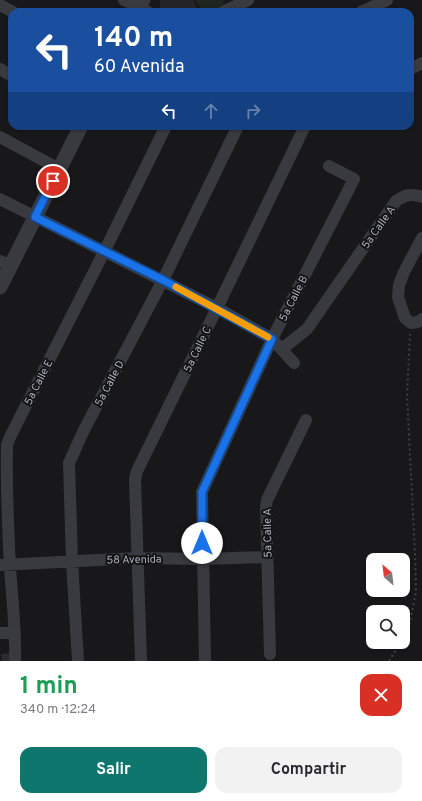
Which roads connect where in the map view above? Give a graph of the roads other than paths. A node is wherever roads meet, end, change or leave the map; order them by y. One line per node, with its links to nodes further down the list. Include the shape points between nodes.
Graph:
1 (124, 0): 4 (street)
2 (248, 0): 5 (street)
3 (387, 0): 6 (street)
4 (142, 8)
5 (231, 8)
6 (370, 8)
7 (79, 130): 13 (street)
8 (164, 130): 18 (street, 5a Calle E)
9 (236, 130): 20 (street, 5a Calle D)
10 (303, 130): 22 (street, 5a Calle C)
11 (0, 137): 13 (street)
12 (329, 166): 24 (street, 5a Calle B, via 354,179)
13 (60, 169): 16 (street)
14 (422, 197): 25 (street, 5a Calle A, via 408,195 396,201 307,328)
15 (0, 199): 16 (street)
16 (35, 217): 18 (street); 19 (street)
17 (422, 238): 23 (street, via 404,272 398,297 405,318)
18 (104, 252): 20 (street); 28 (street, 5a Calle E, via 10,437)
19 (5, 264): 21 (street)
20 (163, 280): 22 (street); 32 (street, 5a Calle D, via 69,463)
21 (0, 288)
22 (217, 308): 24 (street); 30 (street, 5a Calle C, via 137,471)
23 (416, 321)
24 (272, 339): 25 (street); 31 (street, 5a Calle B, via 202,492)
25 (282, 349): 26 (street)
26 (294, 363)
27 (306, 420): 29 (street, 5a Calle A, via 267,500)
28 (4, 500): 33 (street, 5a Calle E)
29 (267, 557): 31 (street, 58 Avenida); 36 (street, 5a Calle A)
30 (137, 558): 31 (street, 58 Avenida); 32 (street, 58 Avenida); 39 (street, 5a Calle C)
31 (202, 559): 40 (street, 5a Calle B)
32 (72, 561): 33 (street, 58 Avenida); 38 (street, 5a Calle D)
33 (5, 565): 35 (street, 5a Calle E)
34 (0, 633): 35 (street)
35 (15, 633): 37 (street, 5a Calle E)
36 (270, 654)
37 (15, 661)
38 (78, 661)
39 (141, 661)
40 (205, 661)

